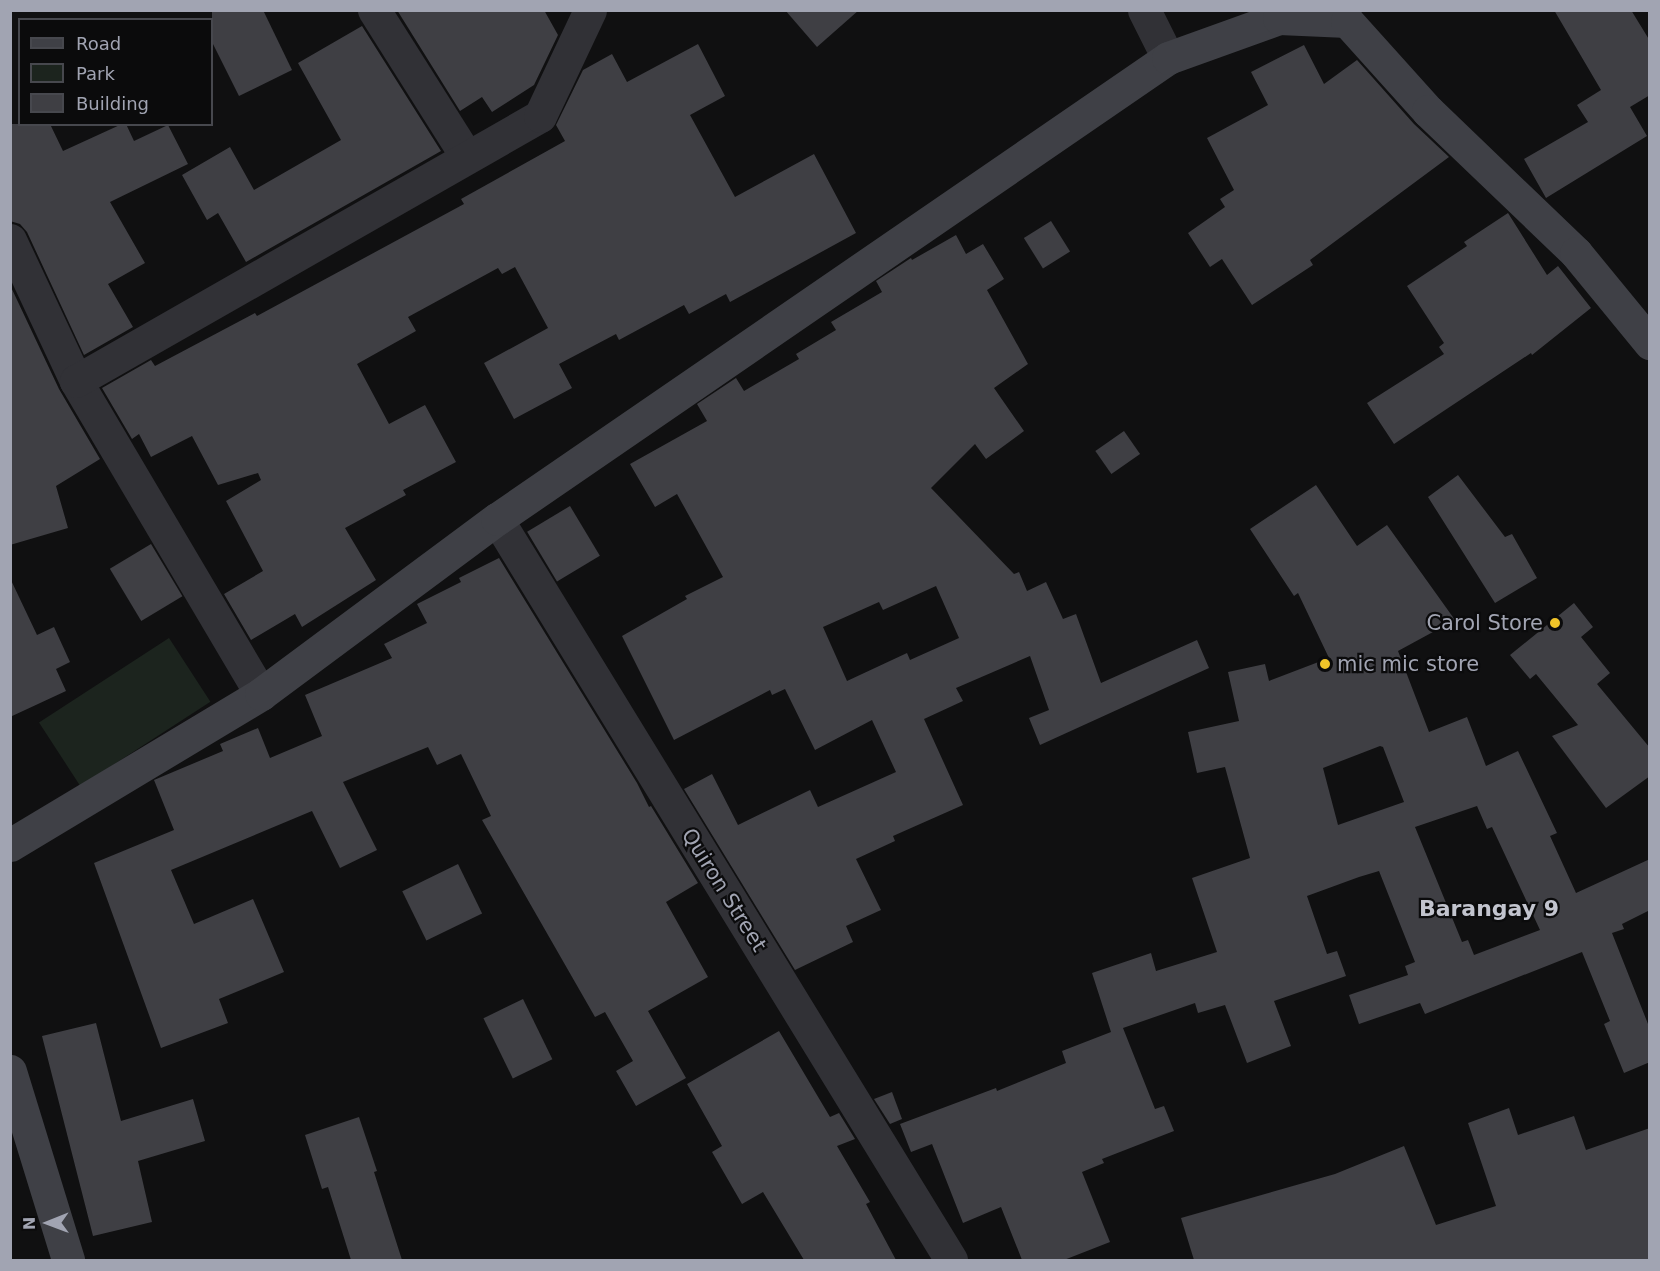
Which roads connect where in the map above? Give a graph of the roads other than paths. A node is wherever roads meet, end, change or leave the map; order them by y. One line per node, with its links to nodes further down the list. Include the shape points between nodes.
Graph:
1 (374, 10): 5 (street)
2 (590, 10): 5 (street, via 540,116)
3 (1144, 10): 4 (street)
4 (1168, 58): 7 (street, via 1279,18 1347,21 1428,111 1576,253); 9 (street)
5 (467, 157): 8 (street)
6 (10, 240): 8 (street)
7 (1650, 343)
8 (76, 381): 10 (street)
9 (497, 519): 10 (street); 14 (street, Quiron Street)
10 (261, 694): 11 (street)
11 (10, 845)
12 (10, 1071): 13 (street)
13 (68, 1260)
14 (951, 1260)

